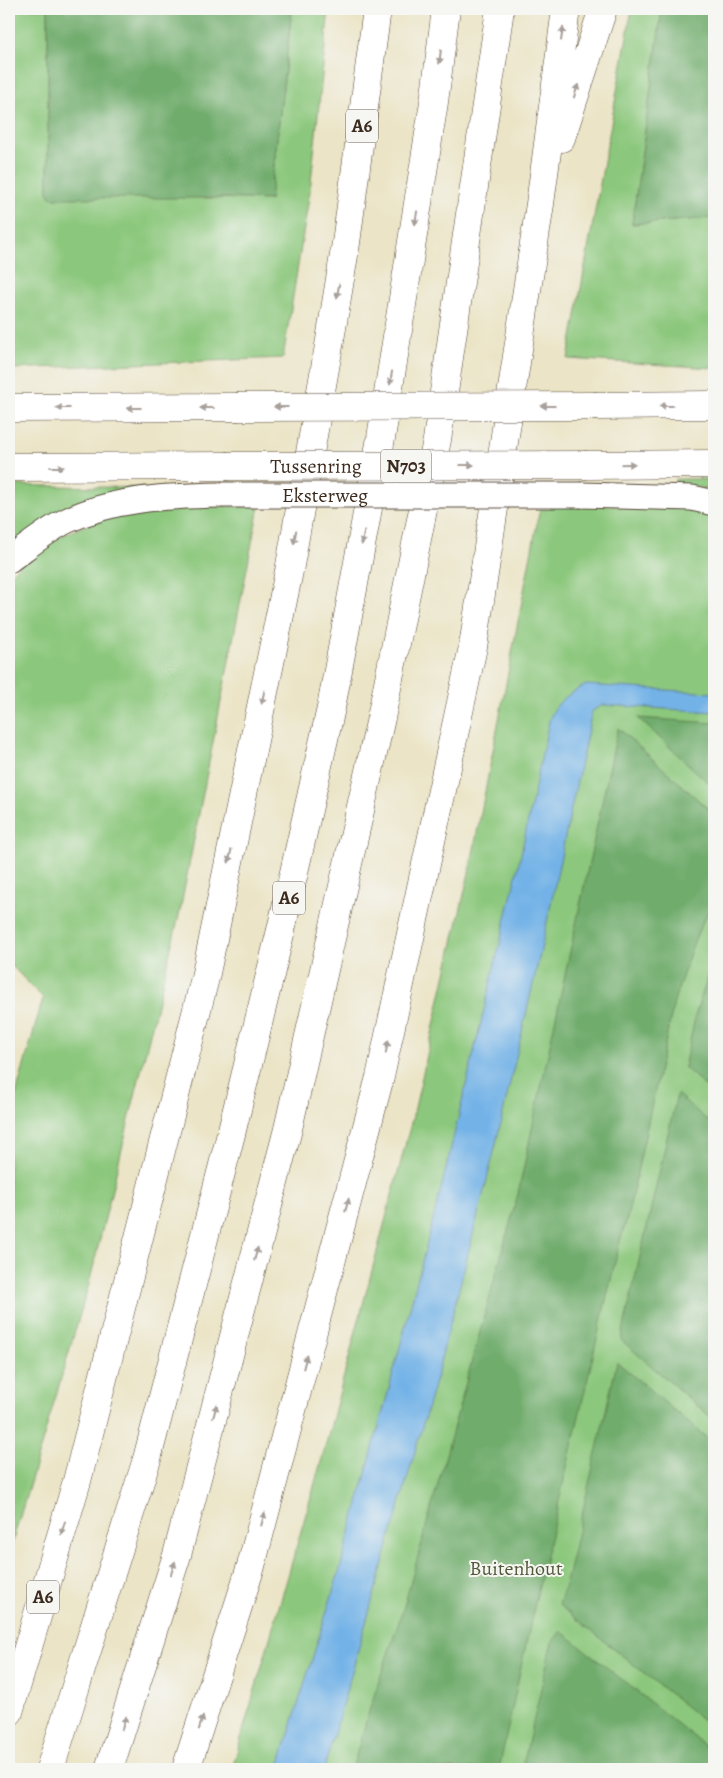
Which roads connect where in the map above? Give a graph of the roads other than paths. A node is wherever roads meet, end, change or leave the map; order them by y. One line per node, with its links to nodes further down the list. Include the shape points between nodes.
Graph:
1 (358, 9): 8 (highway, A6)
2 (377, 9): 8 (highway, A6)
3 (446, 9): 16 (highway, A6, one-way to 16, via 381,438 331,708 303,833 231,1134 147,1458)
4 (500, 9): 17 (highway, one-way to 4, via 177,1556 288,1129 381,718 437,440)
5 (566, 9): 7 (highway, one-way to 5)
6 (603, 9): 7 (highway, one-way to 6)
7 (540, 204): 18 (highway, one-way to 7, via 250,1566 380,1077 473,648)
8 (346, 243): 15 (highway, A6, one-way to 15, via 289,571 206,978 77,1482)
9 (714, 405): 10 (highway, one-way to 10, bridge)
10 (9, 408)
11 (714, 464): 12 (highway, Tussenring / N703, one-way to 11, bridge)
12 (9, 467)
13 (714, 503): 14 (street, Eksterweg, bridge, via 692,498 582,495 181,496 98,508 66,522)
14 (9, 560)
15 (9, 1712)
16 (50, 1769)
17 (109, 1769)
18 (186, 1769)

